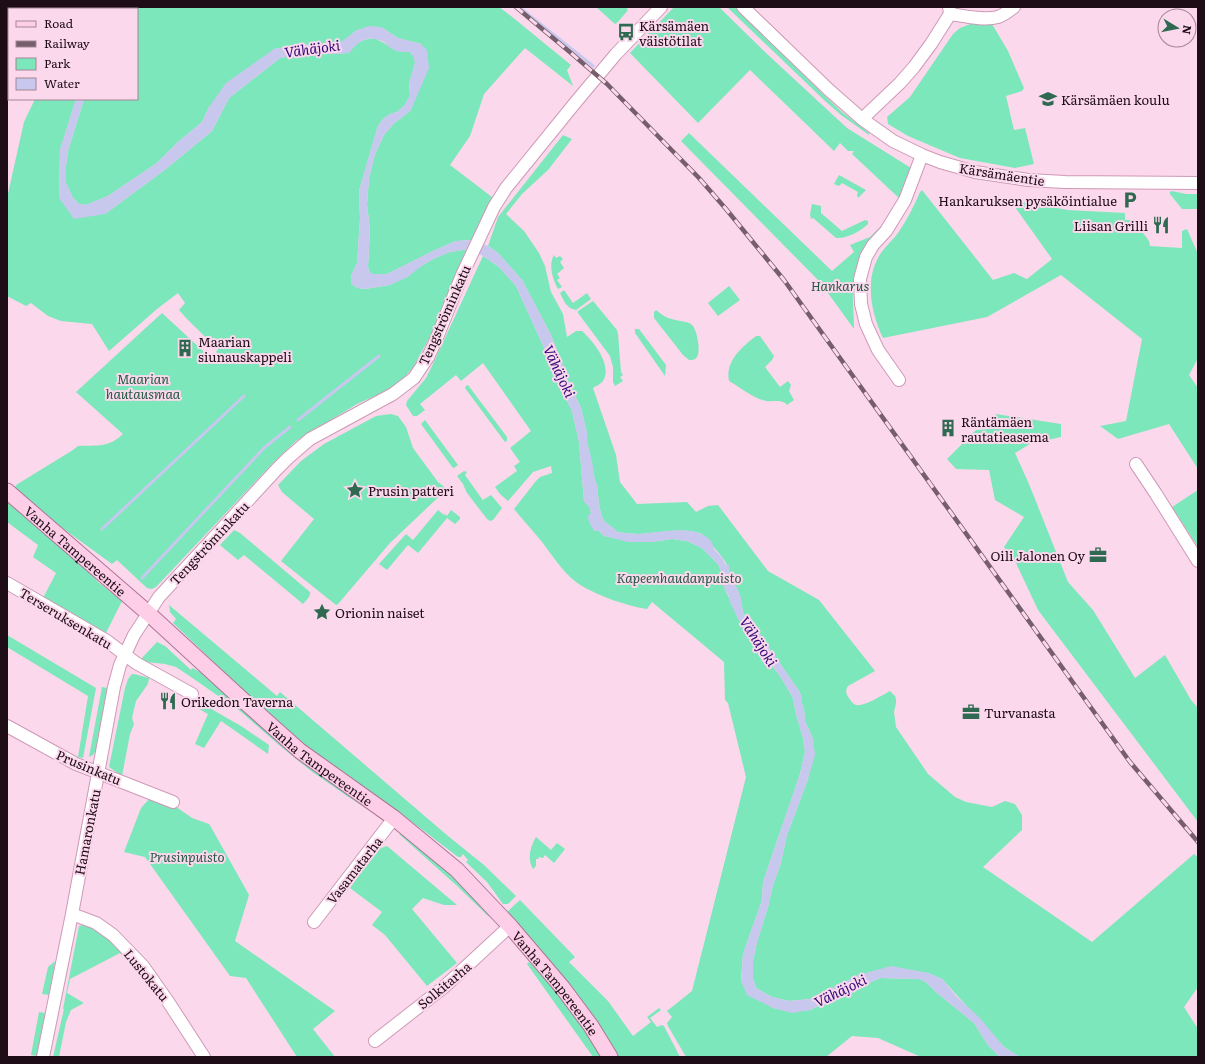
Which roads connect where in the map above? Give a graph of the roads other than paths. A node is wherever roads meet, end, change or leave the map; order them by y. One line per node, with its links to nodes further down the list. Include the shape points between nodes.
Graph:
1 (660, 7): 13 (street, Tengströminkatu, via 616,54 494,206 436,340 414,378 393,394 310,439 288,458 159,597)
2 (742, 7): 5 (street, Kärsämäentie)
3 (1014, 7): 4 (street, via 1004,14 988,19)
4 (949, 11): 5 (street, via 931,44 914,67)
5 (862, 119): 6 (street, Kärsämäentie, via 893,141)
6 (922, 155): 7 (street, Kärsämäentie, via 975,172 1028,180); 8 (street, via 904,200 886,231 866,257 860,279 866,324 878,350)
7 (1198, 183)
8 (899, 380)
9 (1136, 464): 11 (street)
10 (7, 490): 13 (main road, Vanha Tampereentie)
11 (1198, 561)
12 (7, 583): 14 (street, Terseruksenkatu)
13 (148, 613): 14 (street, Hamaronkatu); 19 (main road, Vanha Tampereentie, via 300,751)
14 (125, 654): 15 (street, via 136,663); 17 (street, Hamaronkatu, via 114,687)
15 (192, 694)
16 (7, 726): 17 (street, Prusinkatu, via 76,764)
17 (98, 773): 18 (street, Prusinkatu); 20 (street, Hamaronkatu)
18 (173, 802)
19 (394, 818): 21 (street, Vasamatarha); 22 (main road, Vanha Tampereentie, via 457,870)
20 (72, 914): 24 (street, Hamaronkatu); 25 (street, Lustokatu, via 96,923 113,935 143,966)
21 (314, 922)
22 (510, 926): 23 (street, Solkitarha, via 444,987); 26 (main road, Vanha Tampereentie, via 562,987)
23 (375, 1041)
24 (43, 1057)
25 (204, 1057)
26 (610, 1057)

